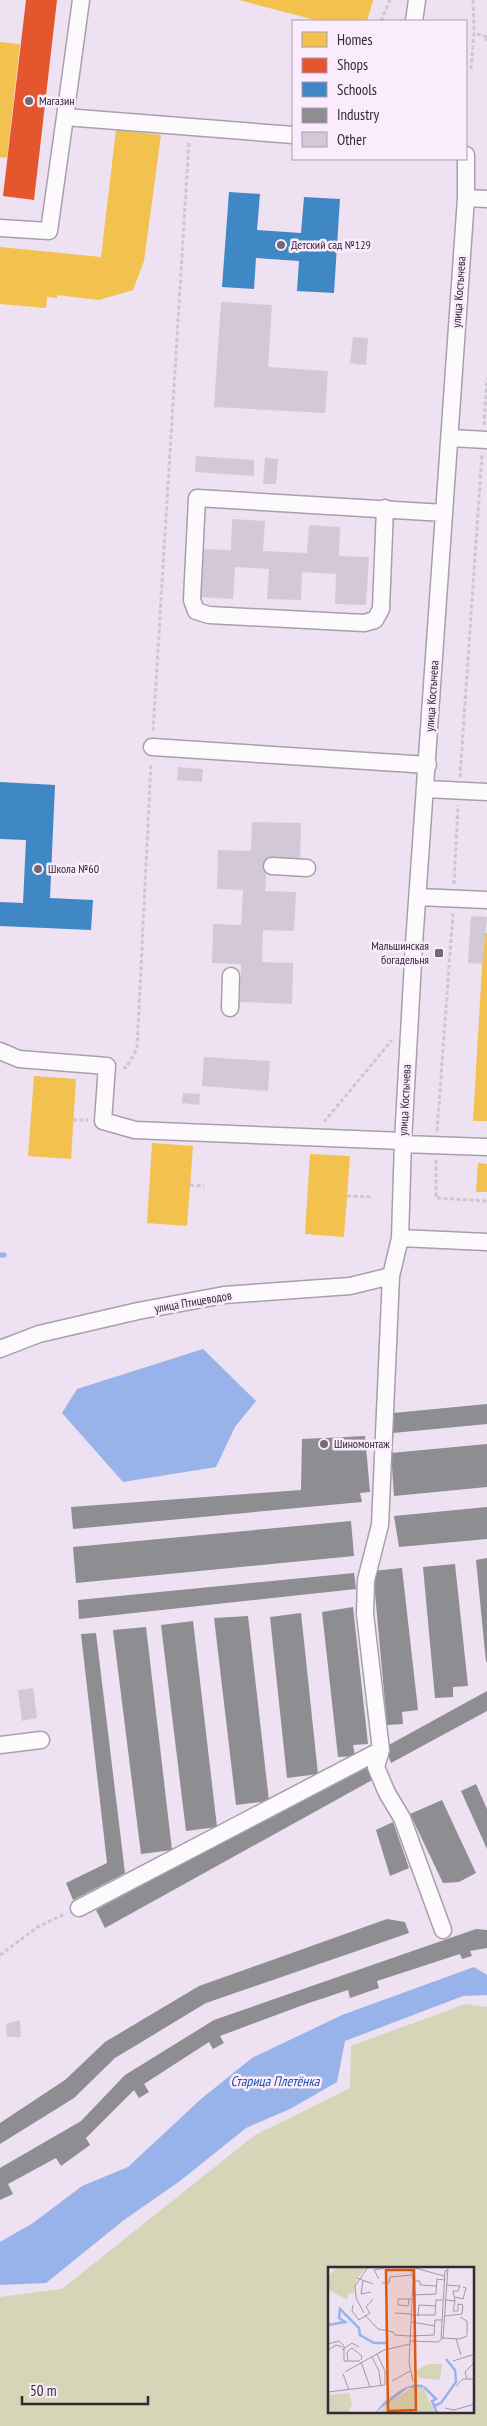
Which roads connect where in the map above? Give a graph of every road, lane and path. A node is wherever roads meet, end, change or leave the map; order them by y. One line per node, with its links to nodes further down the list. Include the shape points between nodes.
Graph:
1 (81, 0): 10 (street)
2 (390, 0): 5 (path)
3 (418, 0): 6 (street)
4 (473, 0): 7 (path)
5 (381, 20)
6 (414, 20)
7 (474, 33): 8 (path); 9 (path)
8 (486, 38)
9 (471, 69)
10 (66, 117): 11 (street); 16 (street, via 49,231)
11 (190, 127): 12 (street); 22 (path)
12 (292, 134)
13 (466, 160): 14 (street, улица Костычева)
14 (466, 198): 15 (street); 18 (street, улица Костычева)
15 (487, 199)
16 (0, 228)
17 (487, 378): 19 (path)
18 (450, 438): 19 (street); 21 (street, улица Костычева)
19 (485, 440): 25 (path)
20 (386, 508): 20 (street, via 381,608 375,620 209,615 196,611 192,600 197,498); 21 (street)
21 (444, 513): 23 (street, улица Костычева)
22 (152, 747): 23 (street); 36 (path, via 137,1049 126,1068)
23 (428, 765): 24 (street, улица Костычева)
24 (426, 790): 25 (street); 29 (street, улица Костычева)
25 (459, 791): 26 (street); 30 (path)
26 (487, 792)
27 (272, 866): 28 (street)
28 (307, 868)
29 (418, 897): 30 (street); 34 (street, улица Костычева)
30 (454, 898): 31 (street); 39 (path)
31 (487, 900)
32 (231, 976): 33 (street)
33 (230, 1008)
34 (410, 1018): 37 (path); 38 (street, улица Костычева)
35 (0, 1051): 36 (street, via 19,1059)
36 (107, 1066): 37 (street, via 103,1121 135,1130)
37 (310, 1138): 38 (street)
38 (403, 1143): 39 (street); 46 (street, улица Костычева)
39 (436, 1145): 40 (street); 45 (path, via 436,1198)
40 (487, 1147)
41 (190, 1185): 42 (path)
42 (204, 1186)
43 (347, 1196): 44 (path)
44 (373, 1197)
45 (487, 1201)
46 (400, 1238): 47 (street); 48 (street, улица Костычева)
47 (487, 1242)
48 (391, 1276): 49 (street, улица Птицеводов, via 350,1286 224,1295 138,1311 39,1334); 52 (street, улица Костычева, via 380,1525 366,1580 365,1614)
49 (0, 1349)
50 (41, 1740): 51 (street)
51 (0, 1745)
52 (381, 1750): 53 (street); 54 (street, улица Костычева, via 376,1767 402,1818)
53 (79, 1908): 55 (path, via 39,1926)
54 (443, 1930)
55 (0, 1956)

